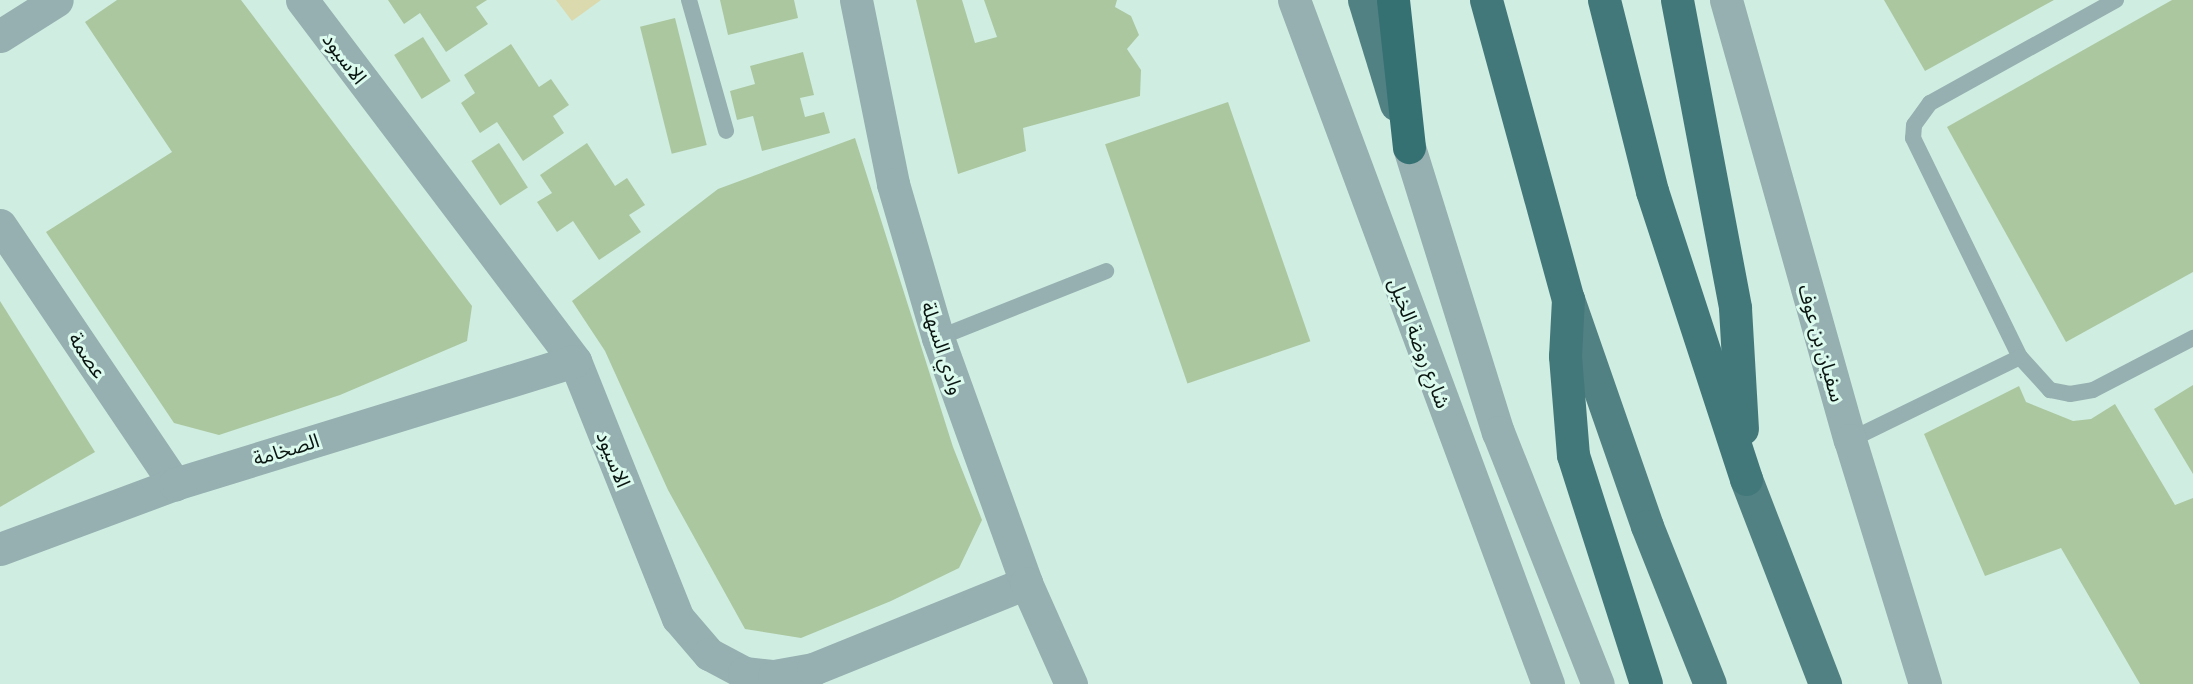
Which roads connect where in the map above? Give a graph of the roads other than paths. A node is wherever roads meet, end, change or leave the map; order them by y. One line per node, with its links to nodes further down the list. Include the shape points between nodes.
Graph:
1 (57, 0): 13 (street)
2 (302, 0): 22 (street, الاسيود)
3 (689, 0): 14 (lane)
4 (856, 0): 19 (street, وادي السهلة, via 893,184)
5 (1294, 0): 29 (street, شارع روضة الخيل)
6 (1364, 0): 15 (main road)
7 (1393, 0): 15 (highway)
8 (1486, 0): 18 (highway)
9 (1604, 0): 24 (highway, via 1652,191)
10 (1677, 0): 24 (highway, via 1735,308)
11 (1726, 0): 23 (street, سفيان بن عوف)
12 (2116, 0): 21 (lane, via 1930,103 1914,124 1916,151)
13 (0, 36)
14 (726, 131)
15 (1409, 147): 30 (street, via 1498,432)
16 (0, 225): 25 (street, عصمة)
17 (1106, 271): 19 (lane)
18 (1568, 298): 31 (highway, via 1565,357 1573,455); 32 (main road, via 1647,526)
19 (938, 338): 27 (street, وادي السهلة)
20 (2193, 338): 21 (lane, via 2113,382 2070,394 2050,390 2036,380)
21 (2020, 357): 23 (lane)
22 (575, 361): 25 (street, الصخامة); 27 (street, الاسيود, via 678,618 709,654 744,673 774,676 813,669)
23 (1850, 440): 34 (street, سفيان بن عوف)
24 (1746, 479): 33 (main road)
25 (175, 484): 26 (street, الصخامة)
26 (0, 549)
27 (1026, 583): 28 (street, وادي السهلة)
28 (1071, 684)
29 (1548, 684)
30 (1598, 684)
31 (1646, 684)
32 (1710, 684)
33 (1825, 684)
34 (1925, 684)

